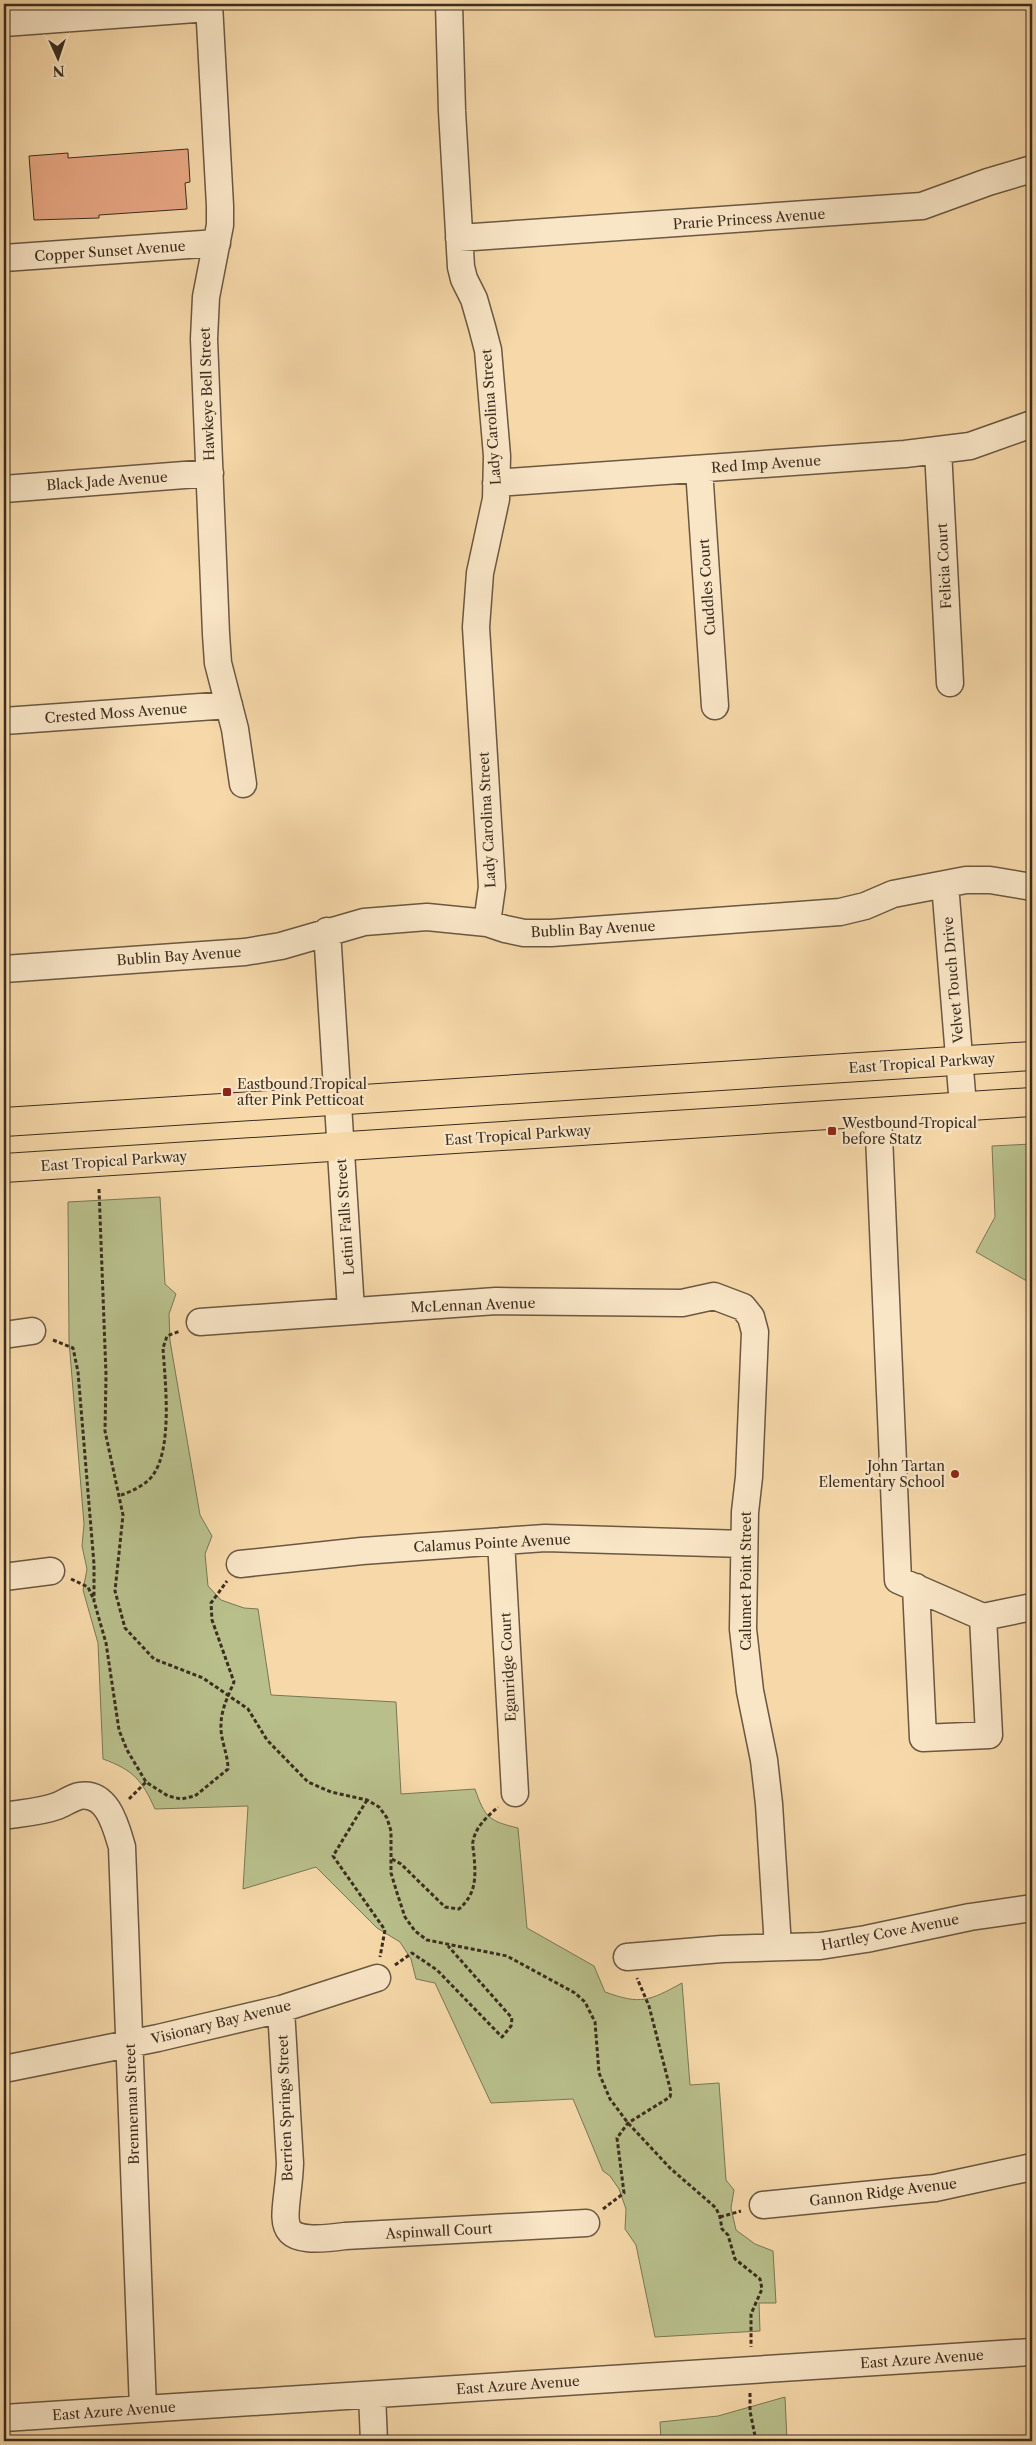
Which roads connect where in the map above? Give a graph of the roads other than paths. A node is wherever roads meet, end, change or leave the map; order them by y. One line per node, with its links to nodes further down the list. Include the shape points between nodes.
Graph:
1 (448, 4): 5 (street, Lady Carolina Street)
2 (209, 6): 3 (street); 6 (street, Hawkeye Bell Street, via 220,206)
3 (4, 23)
4 (1032, 170): 5 (street, Prarie Princess Avenue, via 922,206)
5 (459, 238): 12 (street, Lady Carolina Street, via 464,279 474,299 488,350 497,456)
6 (217, 243): 7 (street, Copper Sunset Avenue); 11 (street, Hawkeye Bell Street, via 206,297 204,339)
7 (4, 258)
8 (1032, 424): 9 (street, Red Imp Avenue, via 970,446)
9 (938, 450): 10 (street, Red Imp Avenue); 14 (street, Felicia Court)
10 (699, 469): 12 (street, Red Imp Avenue); 16 (street, Cuddles Court)
11 (210, 473): 13 (street, Black Jade Avenue); 15 (street, Hawkeye Bell Street, via 218,663)
12 (496, 483): 21 (street, Lady Carolina Street, via 496,499 480,572 476,628 492,887)
13 (4, 489)
14 (950, 683)
15 (229, 705): 17 (street, Crested Moss Avenue); 18 (street, Hawkeye Bell Street)
16 (715, 706)
17 (4, 721)
18 (243, 784)
19 (945, 884): 20 (street, Bublin Bay Avenue, via 990,880); 21 (street, Bublin Bay Avenue, via 892,894 865,906 840,912 551,933 524,933); 25 (street, Velvet Touch Drive)
20 (1032, 887)
21 (487, 923): 22 (street, Bublin Bay Avenue, via 427,917 364,922)
22 (327, 931): 23 (street, Bublin Bay Avenue, via 281,946 245,952); 30 (street, Letini Falls Street)
23 (4, 969)
24 (1032, 1056): 25 (main road, East Tropical Parkway)
25 (959, 1060): 27 (street, Velvet Touch Drive); 30 (main road, East Tropical Parkway)
26 (1032, 1102): 27 (main road, East Tropical Parkway)
27 (963, 1106): 28 (main road, East Tropical Parkway)
28 (878, 1112): 30 (main road, East Tropical Parkway); 42 (street, via 898,1580)
29 (4, 1122): 30 (main road, East Tropical Parkway)
30 (339, 1124): 31 (main road, East Tropical Parkway); 33 (street, Letini Falls Street)
31 (4, 1168)
32 (743, 1307): 33 (street, McLennan Avenue, via 714,1296 682,1303 496,1301); 38 (street, Calumet Point Street, via 751,1317 754,1332)
33 (352, 1310): 34 (street, McLennan Avenue)
34 (200, 1322)
35 (32, 1331): 36 (street)
36 (4, 1335)
37 (502, 1540): 38 (street, Calamus Pointe Avenue, via 598,1538); 39 (street, Calamus Pointe Avenue); 45 (street, Eganridge Court)
38 (744, 1544): 48 (street, Calumet Point Street, via 743,1630 769,1804)
39 (240, 1564)
40 (51, 1571): 41 (street)
41 (4, 1577)
42 (916, 1587): 44 (street); 44 (street, via 923,1738 989,1735)
43 (1032, 1607): 44 (street)
44 (983, 1616)
45 (515, 1793)
46 (4, 1816): 52 (street, Brenneman Street, via 56,1806 79,1796 96,1798 112,1816 122,1847)
47 (1032, 1908): 48 (street, Hartley Cove Avenue, via 970,1917 866,1939)
48 (778, 1948): 49 (street, Hartley Cove Avenue)
49 (628, 1957)
50 (377, 1978): 51 (street, Visionary Bay Avenue)
51 (281, 2009): 52 (street, Visionary Bay Avenue); 57 (street, Berrien Springs Street, via 290,2163 285,2220)
52 (130, 2044): 53 (street, Visionary Bay Avenue); 60 (street, Brenneman Street)
53 (4, 2069)
54 (1032, 2167): 55 (street, Gannon Ridge Avenue, via 926,2189)
55 (763, 2205)
56 (586, 2223): 57 (street, Aspinwall Court, via 320,2239)
57 (292, 2235)
58 (1032, 2352): 59 (street, East Azure Avenue)
59 (372, 2395): 60 (street, East Azure Avenue); 62 (street)
60 (143, 2409): 61 (street, East Azure Avenue)
61 (4, 2418)
62 (374, 2441)

